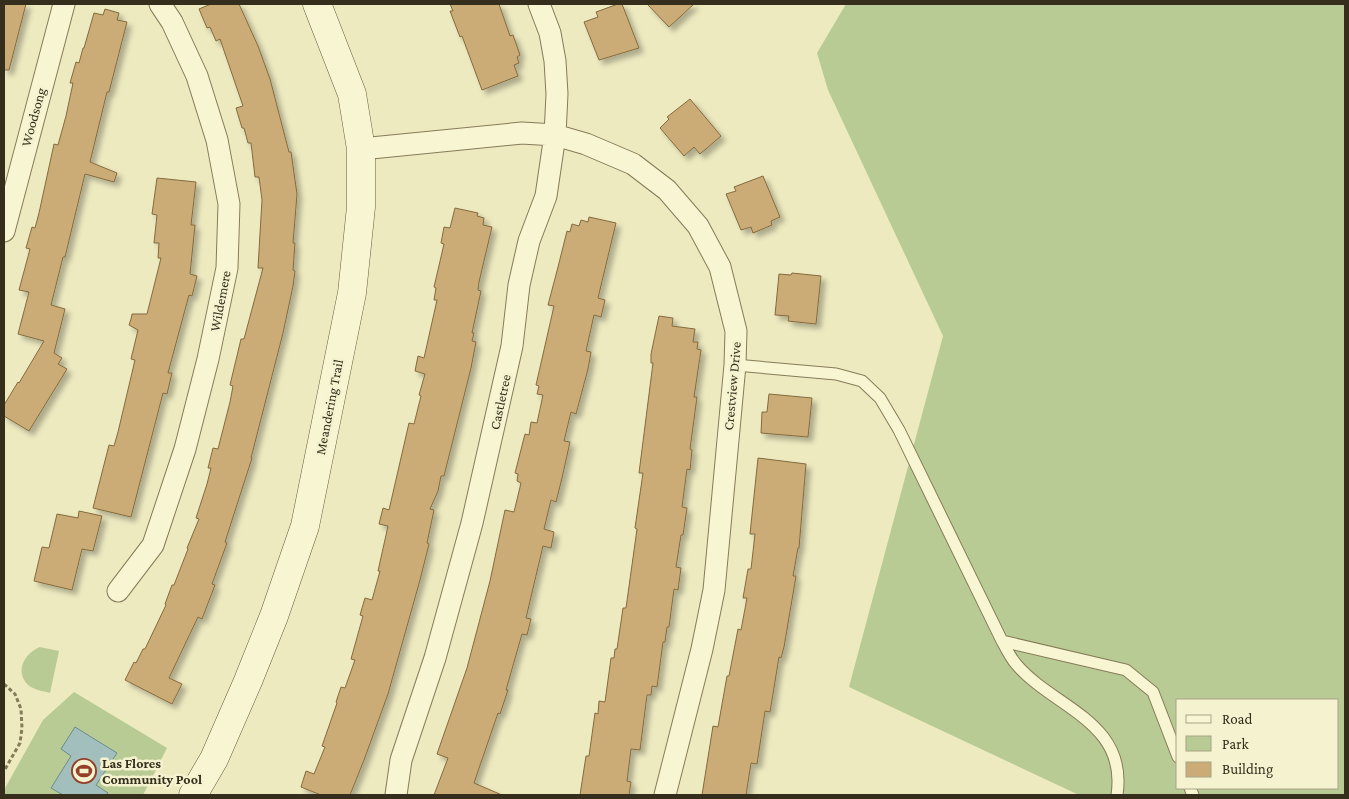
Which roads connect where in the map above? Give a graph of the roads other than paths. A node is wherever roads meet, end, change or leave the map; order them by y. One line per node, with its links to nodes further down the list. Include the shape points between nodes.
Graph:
1 (64, 4): 7 (street, Woodsong)
2 (160, 4): 9 (street, Wildemere, via 197,76 216,140 229,204 227,268 185,449 153,545)
3 (317, 4): 6 (street, Meandering Trail, via 352,94)
4 (538, 4): 5 (street, Castletree, via 550,33 556,61)
5 (555, 135): 6 (street, Crestview Drive, via 522,134); 8 (street, Crestview Drive, via 633,164 668,190 698,226 720,267 729,299 736,331); 13 (street, Castletree, via 546,196 529,242 519,285 512,346 472,523 435,658 402,760)
6 (361, 149): 12 (street, Meandering Trail, via 361,207 352,292 305,526 252,673 214,759)
7 (4, 230)
8 (735, 365): 10 (lane, via 836,374 862,381 880,398 903,438); 14 (street, Crestview Drive, via 714,590)
9 (118, 591)
10 (1002, 641): 11 (lane, via 1126,670 1153,692); 15 (lane, via 1016,664 1100,732 1114,755 1120,779)
11 (1176, 752)
12 (193, 795)
13 (396, 795)
14 (665, 795)
15 (1117, 795)

